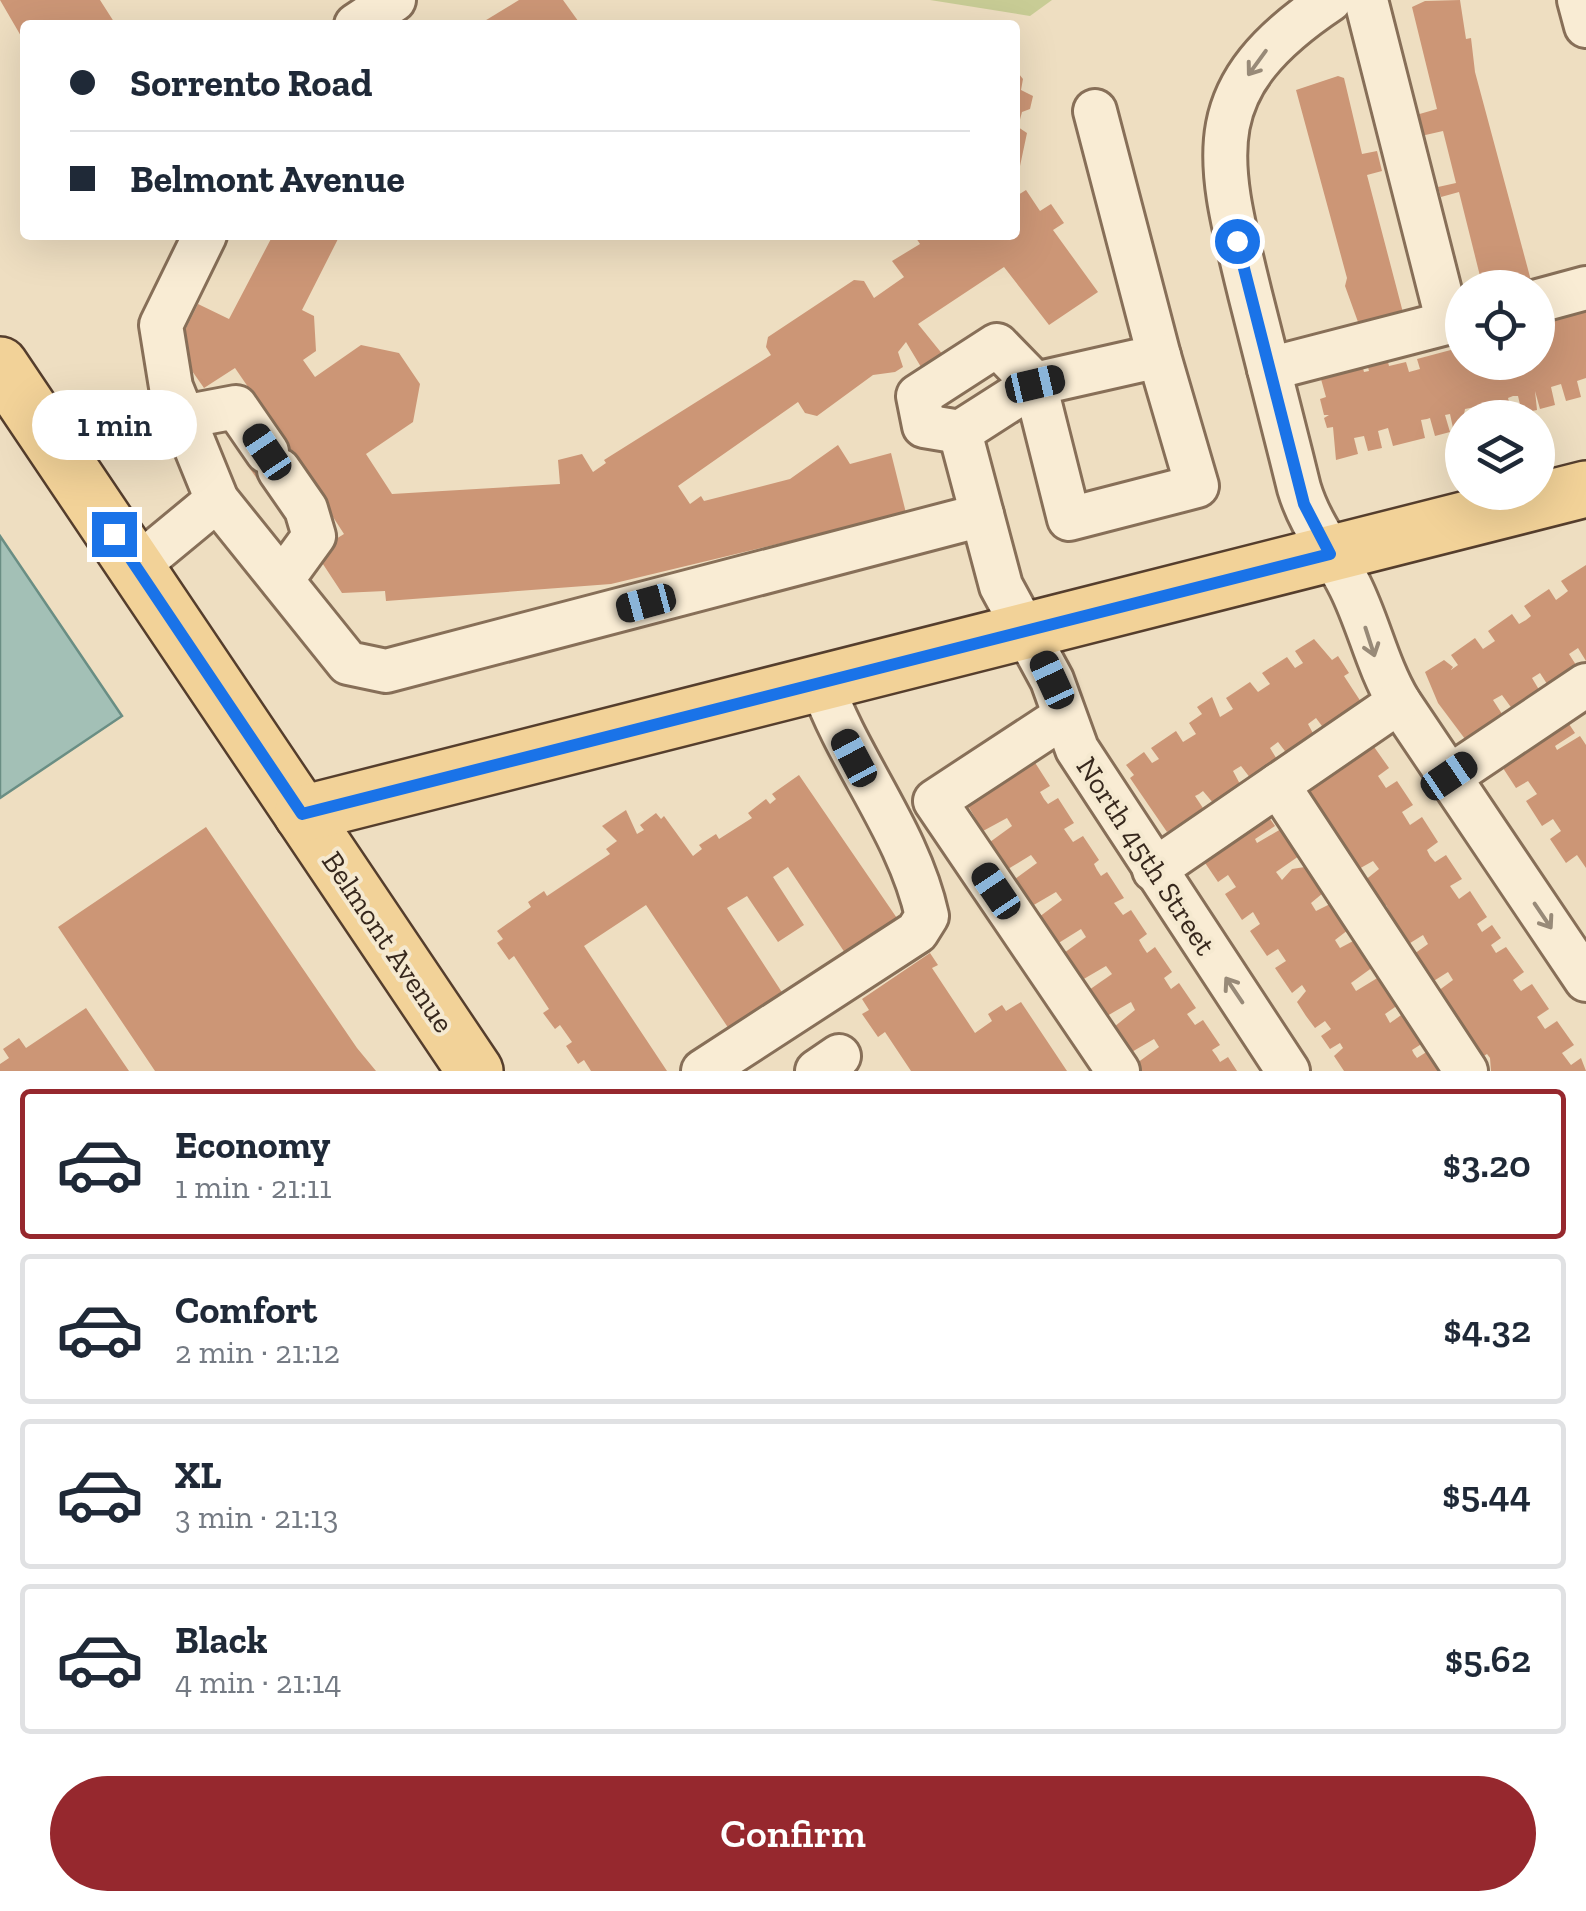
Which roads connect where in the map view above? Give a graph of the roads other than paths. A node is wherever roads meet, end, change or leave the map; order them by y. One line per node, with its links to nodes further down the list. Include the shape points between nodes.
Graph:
1 (394, 0): 5 (street)
2 (1330, 0): 15 (street, one-way to 15, via 1293,25 1254,66 1223,148 1230,209)
3 (1366, 0): 9 (street)
4 (1580, 0): 6 (street)
5 (364, 20)
6 (1586, 26)
7 (1095, 112): 13 (street)
8 (202, 240): 17 (street, via 160,325)
9 (1445, 285)
10 (1586, 288): 11 (street)
11 (1555, 296)
12 (1445, 324): 15 (street)
13 (1159, 356): 16 (street); 16 (street, via 1197,486 1069,519)
14 (0, 365): 22 (main road, Belmont Avenue)
15 (1269, 369): 21 (street, via 1304,504)
16 (1035, 384): 20 (street, North 45th Street, via 996,345 918,396 924,426 960,432)
17 (183, 417): 19 (street); 23 (street, via 236,407 306,509 314,536)
18 (1586, 489): 21 (main road)
19 (217, 500): 22 (street); 23 (street)
20 (982, 515): 23 (street, via 386,671 348,663); 24 (street, North 45th Street, via 1002,586)
21 (1330, 554): 24 (main road); 27 (street, one-way to 27)
22 (136, 567): 31 (main road, Belmont Avenue)
23 (282, 580)
24 (1025, 630): 25 (main road); 28 (street, North 45th Street)
25 (821, 682): 31 (main road); 35 (street, via 837,727 920,884 927,916 916,932)
26 (1582, 697): 29 (street)
27 (1398, 702): 29 (street); 30 (street)
28 (1063, 718): 32 (street, North 45th Street, via 1092,777); 36 (street, via 935,800)
29 (1449, 776): 33 (street, one-way to 33)
30 (1278, 785): 32 (street); 38 (street)
31 (302, 814): 34 (main road, Belmont Avenue)
32 (1154, 870): 37 (street, North 45th Street, one-way to 32)
33 (1586, 980)
34 (475, 1071)
35 (702, 1071)
36 (1118, 1071)
37 (1288, 1071)
38 (1466, 1071)

